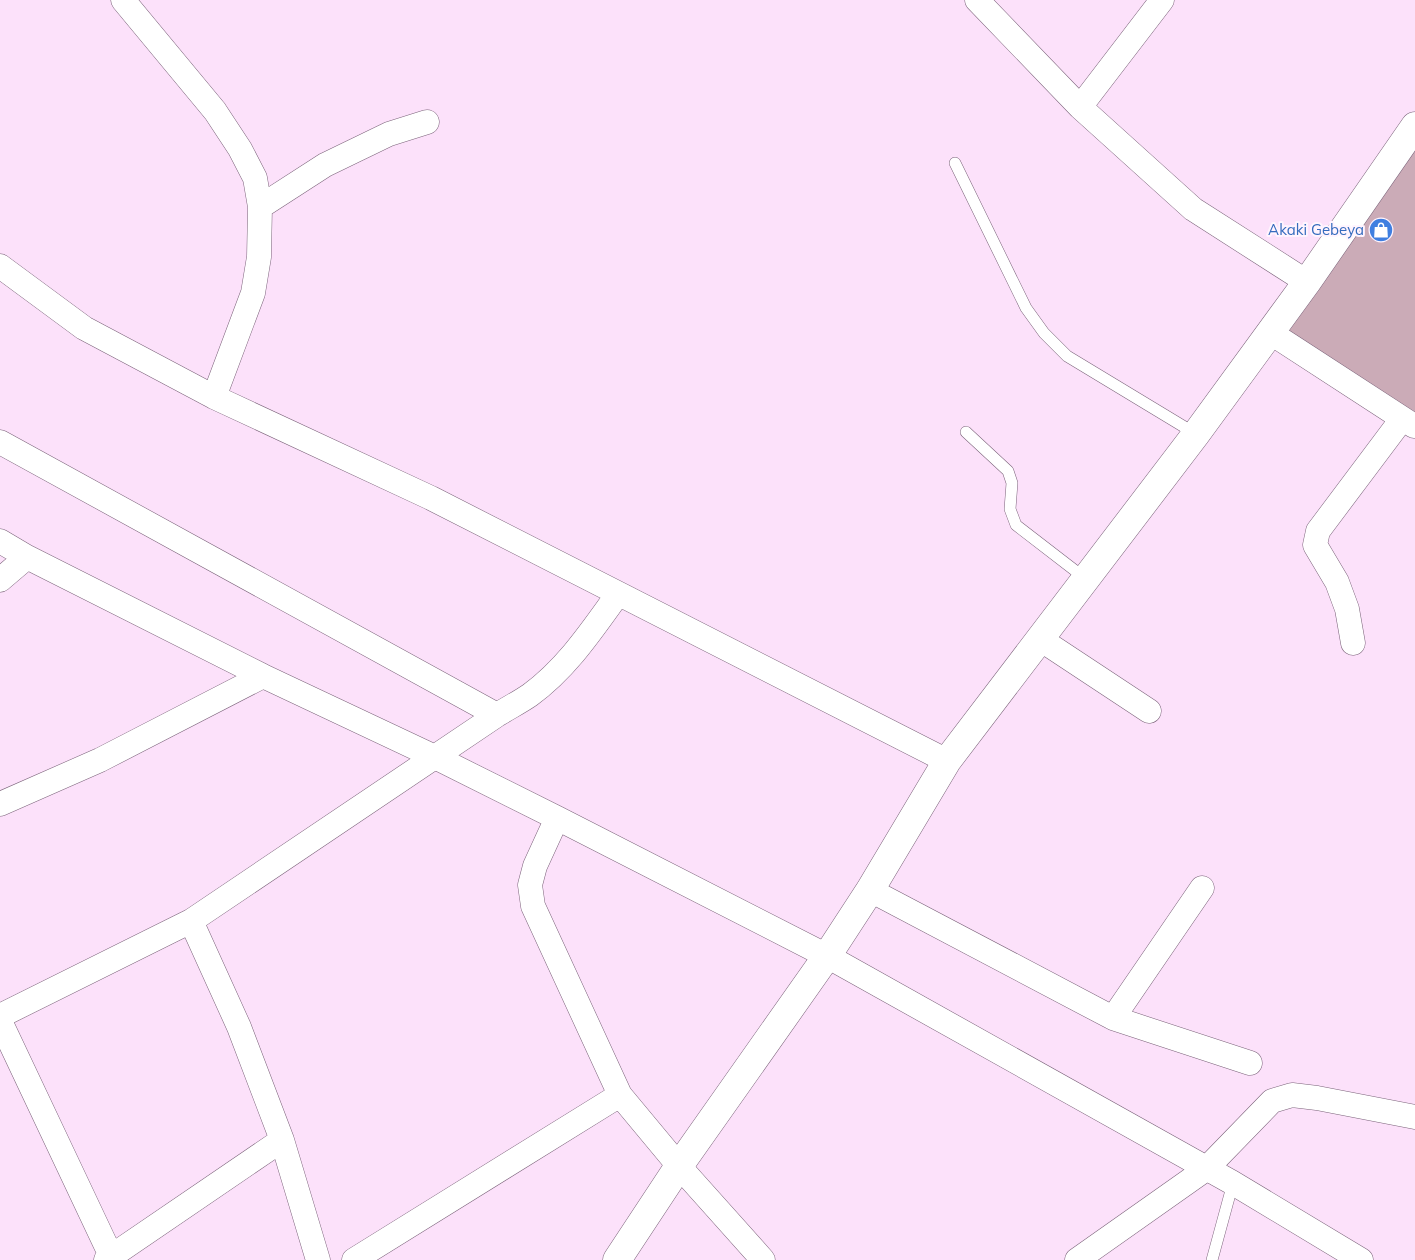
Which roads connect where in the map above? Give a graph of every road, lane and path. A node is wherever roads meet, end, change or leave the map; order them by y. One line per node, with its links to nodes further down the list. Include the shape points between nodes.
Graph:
1 (123, 0): 8 (street, via 230,133 255,178)
2 (976, 0): 4 (street)
3 (1162, 0): 4 (street)
4 (1080, 107): 10 (street, via 1193,209)
5 (428, 122): 8 (street, via 389,134 325,166)
6 (1415, 126): 10 (street)
7 (955, 163): 15 (lane, via 1026,308 1044,333 1067,356)
8 (260, 207): 12 (street, via 260,257 253,293)
9 (0, 266): 12 (street, via 84,328)
10 (1307, 282): 11 (street)
11 (1271, 333): 13 (street); 15 (street)
12 (214, 397): 21 (street, via 431,498)
13 (1408, 423): 23 (street, via 1318,531 1315,545 1337,582)
14 (966, 432): 19 (lane, via 1008,470 1012,483 1010,509 1016,525)
15 (1196, 434): 19 (street)
16 (0, 442): 26 (street)
17 (0, 541): 18 (street)
18 (27, 556): 20 (street); 24 (street)
19 (1086, 579): 22 (street)
20 (0, 580)
21 (618, 594): 26 (street, via 578,650 557,672 530,695); 28 (street)
22 (1040, 639): 25 (street); 28 (street)
23 (1353, 643)
24 (262, 676): 27 (street); 29 (street, via 100,760)
25 (1149, 711)
26 (497, 715): 27 (street)
27 (435, 757): 30 (street); 33 (street)
28 (947, 762): 32 (street)
29 (0, 804)
30 (557, 818): 34 (street); 39 (street, via 535,866 530,885 533,906)
31 (1202, 888): 36 (street)
32 (870, 890): 34 (street); 36 (street)
33 (191, 921): 35 (street); 41 (street, via 239,1027)
34 (827, 956): 42 (street); 43 (street)
35 (0, 1016)
36 (1113, 1018): 38 (street)
37 (0, 1022): 45 (street)
38 (1250, 1063)
39 (620, 1095): 42 (street); 47 (street)
40 (1415, 1117): 43 (street, via 1292,1095 1272,1101)
41 (282, 1140): 45 (street); 46 (street)
42 (680, 1166): 48 (street); 49 (street)
43 (1206, 1169): 44 (street); 50 (street)
44 (1233, 1183): 51 (lane); 52 (street)
45 (108, 1258)
46 (318, 1260)
47 (354, 1260)
48 (616, 1260)
49 (763, 1260)
50 (1077, 1260)
51 (1212, 1260)
52 (1361, 1260)

